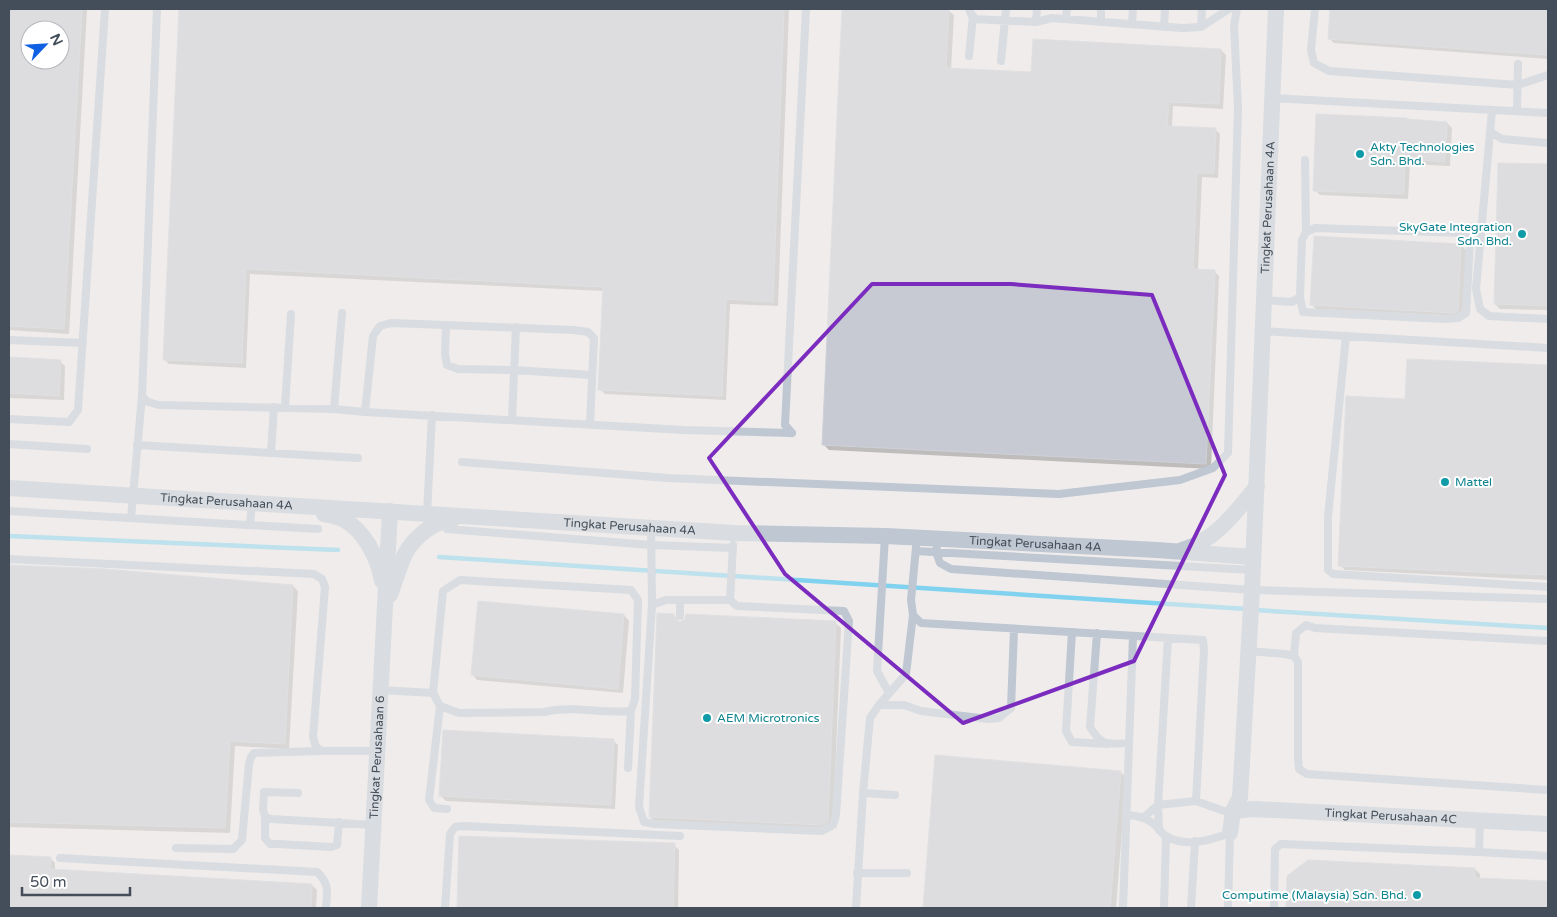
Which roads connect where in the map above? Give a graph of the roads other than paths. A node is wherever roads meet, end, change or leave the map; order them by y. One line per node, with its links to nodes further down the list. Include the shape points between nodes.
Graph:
1 (105, 9): 48 (lane)
2 (157, 9): 52 (lane)
3 (806, 9): 60 (lane, via 784,425 792,433)
4 (969, 9): 17 (lane)
5 (973, 9): 17 (lane)
6 (1006, 9): 18 (lane)
7 (1037, 9): 20 (lane)
8 (1067, 9): 19 (lane)
9 (1101, 9): 21 (lane)
10 (1133, 9): 22 (lane)
11 (1165, 9): 23 (lane)
12 (1202, 9): 24 (lane)
13 (1229, 9): 24 (lane)
14 (1237, 9): 66 (lane, via 1234,25 1238,108 1228,453 1213,468 1180,480 1060,494 668,478)
15 (1276, 9): 30 (street, Tingkat Perusahaan 4A)
16 (1315, 9): 29 (lane, via 1311,50 1314,63 1329,71)
17 (973, 19): 18 (lane); 25 (lane)
18 (1005, 20): 20 (lane); 26 (lane)
19 (1066, 20): 20 (lane, via 1052,18); 21 (lane)
20 (1036, 22)
21 (1101, 22): 22 (lane)
22 (1132, 24): 23 (lane)
23 (1164, 27): 24 (lane)
24 (1201, 27)
25 (969, 56)
26 (1001, 62)
27 (1518, 64): 29 (lane)
28 (1548, 75): 29 (lane)
29 (1518, 85): 32 (lane)
30 (1272, 98): 31 (lane); 39 (street, Tingkat Perusahaan 4A)
31 (1492, 110): 32 (lane); 34 (lane)
32 (1517, 111): 33 (lane)
33 (1548, 113)
34 (1491, 132): 35 (lane, via 1502,139); 42 (lane, via 1476,289 1480,309 1489,316)
35 (1548, 142)
36 (1305, 160): 37 (lane)
37 (1306, 232): 38 (lane, via 1302,240); 38 (lane, via 1315,228 1464,233 1470,240 1466,313 1445,320 1303,312)
38 (1300, 298): 39 (lane, via 1292,302)
39 (1264, 300): 45 (street, Tingkat Perusahaan 4A)
40 (291, 314): 54 (lane)
41 (342, 314): 55 (lane)
42 (1548, 319)
43 (446, 325): 44 (lane); 50 (lane, via 447,365 458,369); 56 (lane, via 390,323 380,326 373,336)
44 (516, 327): 50 (lane); 51 (lane, via 588,332 594,338)
45 (1263, 331): 46 (lane); 67 (street, Tingkat Perusahaan 4A)
46 (1346, 336): 49 (lane); 91 (lane, via 1328,517 1328,570 1333,574)
47 (9, 340): 48 (lane)
48 (83, 343): 58 (lane, via 78,410 69,422)
49 (1548, 348)
50 (514, 370): 51 (lane); 59 (lane)
51 (592, 375): 60 (lane)
52 (142, 396): 53 (lane, via 159,405); 62 (lane)
53 (274, 407): 54 (lane); 64 (lane)
54 (285, 407): 55 (lane)
55 (334, 409): 56 (lane)
56 (365, 412): 57 (lane)
57 (432, 416): 59 (lane); 74 (lane)
58 (9, 419)
59 (512, 419): 60 (lane)
60 (590, 424)
61 (9, 444): 63 (lane)
62 (137, 446): 64 (lane); 69 (lane)
63 (87, 450)
64 (271, 453): 65 (lane)
65 (358, 458)
66 (462, 462)
67 (1256, 486): 88 (street, via 1224,526 1204,541 1183,550); 90 (street, Tingkat Perusahaan 4A)
68 (9, 488): 69 (street, Tingkat Perusahaan 4A)
69 (132, 495): 70 (street, Tingkat Perusahaan 4A); 75 (lane)
70 (252, 503): 71 (street, Tingkat Perusahaan 4A); 77 (lane)
71 (291, 505): 73 (street, Tingkat Perusahaan 4A); 97 (street, Tingkat Perusahaan 6, via 343,520 361,534 373,552 380,572)
72 (9, 511): 75 (lane)
73 (390, 511): 74 (street, Tingkat Perusahaan 4A); 97 (street, Tingkat Perusahaan 6)
74 (427, 514): 76 (street, Tingkat Perusahaan 4A)
75 (131, 518): 77 (lane)
76 (478, 522): 78 (street, Tingkat Perusahaan 4A); 81 (lane); 84 (lane); 97 (street, Tingkat Perusahaan 6, via 444,520 423,532 405,554)
77 (250, 525): 80 (lane)
78 (617, 525): 79 (street, Tingkat Perusahaan 4A); 84 (lane)
79 (651, 527): 83 (street, Tingkat Perusahaan 4A); 86 (lane)
80 (318, 529)
81 (447, 529)
82 (885, 536): 83 (street, Tingkat Perusahaan 4A); 85 (street, Tingkat Perusahaan 4A); 110 (lane, via 877,671)
83 (733, 540): 86 (lane); 95 (lane)
84 (617, 542): 86 (lane)
85 (916, 544): 87 (street, Tingkat Perusahaan 4A); 98 (lane, via 911,600)
86 (651, 545): 96 (lane)
87 (937, 545): 88 (street, Tingkat Perusahaan 4A); 90 (lane); 92 (lane, via 940,563 951,569)
88 (1157, 550): 90 (street, Tingkat Perusahaan 4A)
89 (9, 559): 116 (lane, via 314,574 322,579 325,586 313,737 316,748)
90 (1252, 564): 92 (street, Tingkat Perusahaan 4A)
91 (1548, 587)
92 (1252, 590): 93 (lane); 106 (street, Tingkat Perusahaan 4A)
93 (1548, 599)
94 (680, 600): 95 (lane); 96 (lane); 99 (lane)
95 (730, 600): 96 (lane, via 737,606 844,611 849,621 836,815 833,826 822,831 644,822 639,807)
96 (652, 605)
97 (385, 606): 108 (street, Tingkat Perusahaan 6)
98 (913, 615): 100 (lane, via 921,623); 110 (lane, via 906,674)
99 (680, 616)
100 (1014, 629): 101 (lane); 111 (lane, via 1011,708 999,718 955,716 904,705)
101 (1072, 632): 102 (lane); 115 (lane, via 1066,731 1072,742)
102 (1097, 633): 103 (lane); 115 (lane, via 1090,727 1098,740)
103 (1133, 636): 104 (lane); 114 (lane)
104 (1168, 638): 123 (lane, via 1203,640); 124 (lane)
105 (1548, 641): 107 (lane, via 1306,625 1296,633)
106 (1249, 651): 107 (lane); 126 (street, Tingkat Perusahaan 4A, via 1240,797)
107 (1294, 656): 119 (lane, via 1298,662 1299,769 1307,774)
108 (381, 690): 109 (lane); 117 (street, Tingkat Perusahaan 6)
109 (433, 693): 112 (lane); 113 (lane, via 442,591 460,580 631,590 638,600 636,699)
110 (889, 693): 111 (lane)
111 (878, 705): 121 (lane, via 870,718)
112 (440, 706): 113 (lane, via 460,713 557,709); 125 (lane, via 429,800 434,808)
113 (631, 711): 118 (lane)
114 (1129, 743): 115 (lane); 127 (lane)
115 (1108, 744)
116 (322, 751): 117 (lane); 139 (lane, via 254,753 249,764 242,840 233,849)
117 (378, 752): 133 (street, Tingkat Perusahaan 6)
118 (628, 768)
119 (1548, 790)
120 (298, 793): 128 (lane, via 264,792)
121 (863, 793): 122 (lane); 143 (lane)
122 (895, 795)
123 (1196, 801): 124 (lane); 126 (lane)
124 (1158, 805): 129 (lane); 134 (lane)
125 (447, 809)
126 (1233, 811): 130 (street, Tingkat Perusahaan 4C, via 1253,809); 135 (street, Tingkat Perusahaan 4A)
127 (1127, 815): 129 (lane); 149 (lane)
128 (266, 817): 131 (lane); 131 (lane, via 265,838 270,844 331,847 337,844)
129 (1144, 817): 134 (lane)
130 (1480, 821): 132 (street, Tingkat Perusahaan 4C); 140 (lane)
131 (339, 822): 133 (lane)
132 (1548, 824)
133 (374, 825): 146 (street, Tingkat Perusahaan 6)
134 (1159, 830): 137 (lane)
135 (1230, 833): 138 (lane); 152 (lane)
136 (680, 836): 147 (lane, via 462,826 450,834)
137 (1166, 836): 138 (lane); 150 (lane)
138 (1196, 842): 151 (lane)
139 (176, 848)
140 (1479, 852): 141 (lane); 153 (lane, via 1281,844 1275,849)
141 (1548, 856)
142 (60, 858): 145 (lane, via 317,872 325,879 328,889)
143 (858, 873): 144 (lane); 148 (lane)
144 (907, 873)
145 (326, 908)
146 (369, 908)
147 (444, 908)
148 (856, 908)
149 (1123, 908)
150 (1164, 908)
151 (1191, 908)
152 (1228, 908)
153 (1274, 908)

